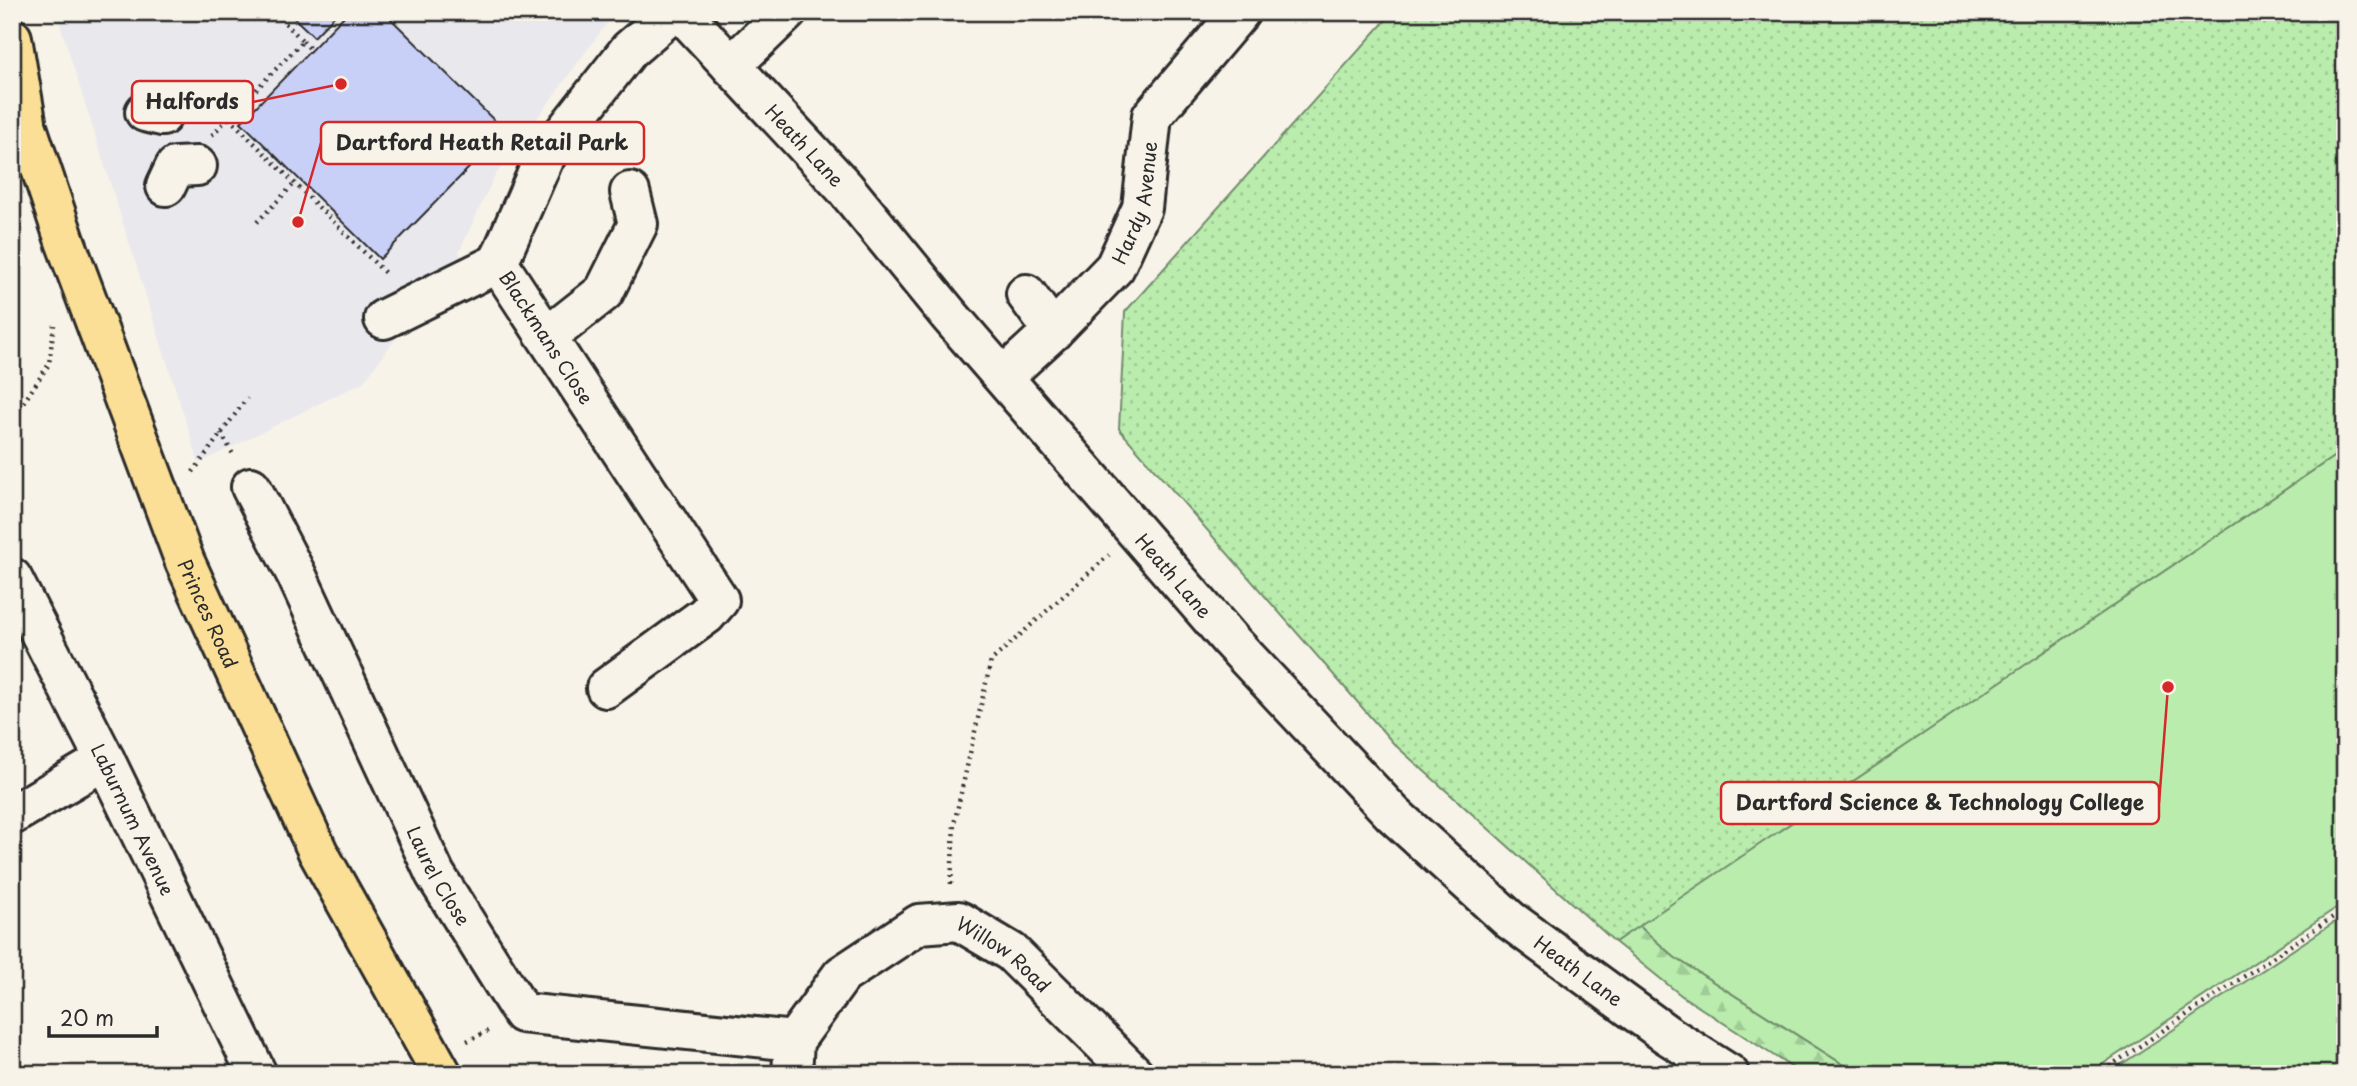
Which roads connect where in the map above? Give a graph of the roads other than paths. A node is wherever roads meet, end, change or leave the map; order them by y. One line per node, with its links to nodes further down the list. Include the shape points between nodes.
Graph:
1 (673, 12): 9 (street, Blackmans Close, via 629,50 544,158)
2 (681, 12): 6 (street, Heath Lane)
3 (788, 12): 6 (street)
4 (1240, 12): 12 (street, Hardy Avenue, via 1152,116 1142,208 1115,267)
5 (12, 38): 7 (main road, Princes Road)
6 (731, 66): 14 (street, Heath Lane, via 845,188)
7 (20, 113): 22 (main road, Princes Road, via 186,562 318,852)
8 (630, 192): 13 (street, via 638,224 604,292)
9 (498, 263): 11 (street); 13 (street, Blackmans Close)
10 (1026, 294): 12 (street)
11 (400, 311)
12 (1053, 331): 14 (street, Hardy Avenue)
13 (547, 337): 17 (street, Blackmans Close, via 719,600 706,615)
14 (1004, 376): 24 (street, Heath Lane, via 1230,640 1393,814 1510,920 1666,1034)
15 (251, 487): 20 (street, Laurel Close, via 298,576 435,874 522,1013)
16 (12, 578): 18 (street, Laburnum Avenue)
17 (606, 688)
18 (105, 760): 19 (street); 21 (street, Laburnum Avenue)
19 (12, 815)
20 (793, 1057): 23 (street, Willow Road, via 842,975 919,924 959,921 1011,951)
21 (250, 1070)
22 (442, 1074)
23 (1133, 1074)
24 (1729, 1074)

